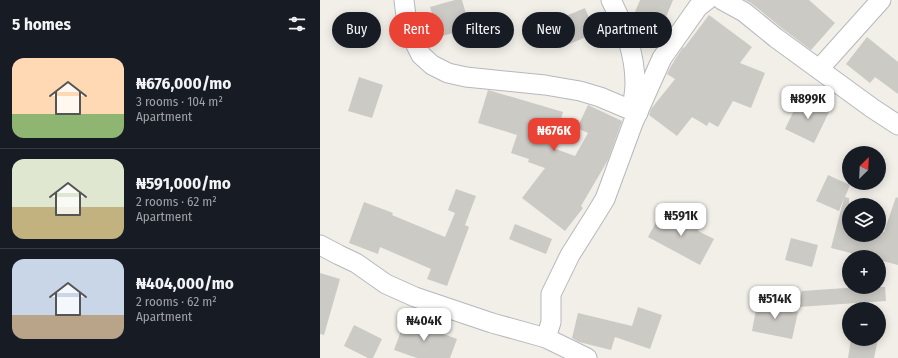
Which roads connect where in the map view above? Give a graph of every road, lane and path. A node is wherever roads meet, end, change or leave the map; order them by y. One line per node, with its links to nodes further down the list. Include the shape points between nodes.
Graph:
1 (404, 0): 7 (street, via 407,24 421,55 432,65 448,73 580,92 600,97)
2 (612, 0): 7 (street, via 630,44 634,65)
3 (706, 0): 7 (street, via 698,7 662,58)
4 (722, 0): 6 (street, via 744,12)
5 (881, 0): 6 (street)
6 (820, 69): 8 (street)
7 (635, 112): 10 (street, via 605,199 570,255 551,294 551,322)
8 (898, 125)
9 (320, 245): 10 (street, via 356,263 386,284 415,297)
10 (546, 338): 11 (street)
11 (584, 358)

